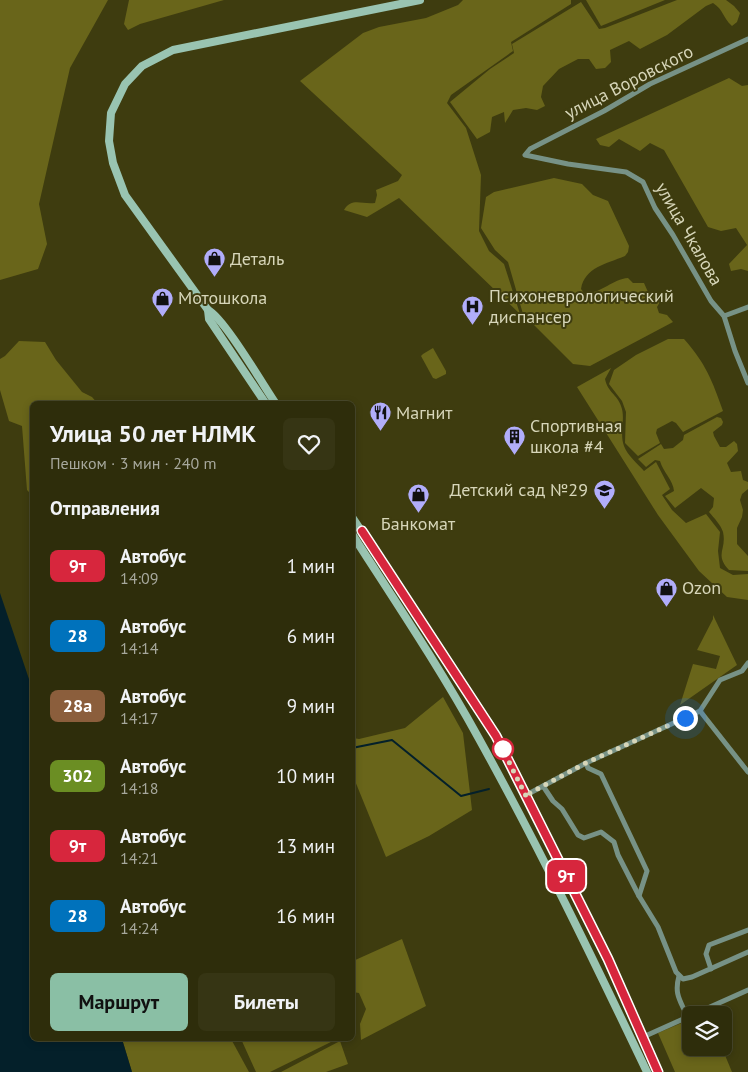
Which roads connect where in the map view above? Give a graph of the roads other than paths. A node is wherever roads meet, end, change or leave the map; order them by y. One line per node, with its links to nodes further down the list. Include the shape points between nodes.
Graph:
1 (420, 0): 5 (main road, via 173,50 142,66 125,84 111,113 109,141 125,196)
2 (748, 39): 3 (street, улица Воровского, via 650,84 530,149)
3 (525, 155): 6 (street, улица Чкалова, via 626,172 643,182 655,208)
4 (748, 307): 6 (street)
5 (207, 308): 8 (main road, via 209,319); 9 (main road, via 229,333)
6 (724, 316): 7 (street, улица Чкалова)
7 (748, 383)
8 (264, 401)
9 (274, 401)
10 (355, 522): 17 (main road, via 490,725)
11 (355, 539): 20 (main road, via 477,736)
12 (748, 664): 13 (street, via 742,671 720,680)
13 (700, 711): 14 (street); 15 (street)
14 (586, 763): 16 (street); 18 (street, via 588,768 602,774 647,871)
15 (748, 772)
16 (543, 786): 17 (street); 18 (street, via 578,835 584,838 601,832 614,842)
17 (527, 798): 22 (main road)
18 (639, 896): 24 (street, via 658,927)
19 (748, 930): 23 (street, via 709,944 706,954)
20 (589, 951): 22 (main road); 30 (main road)
21 (748, 952): 23 (street)
22 (608, 959): 29 (main road)
23 (711, 969): 24 (street, via 683,979)
24 (679, 976): 26 (street, via 676,988)
25 (748, 990): 27 (street)
26 (683, 1006)
27 (711, 1006)
28 (682, 1019): 29 (street)
29 (643, 1037): 31 (main road)
30 (647, 1072)
31 (658, 1072)

